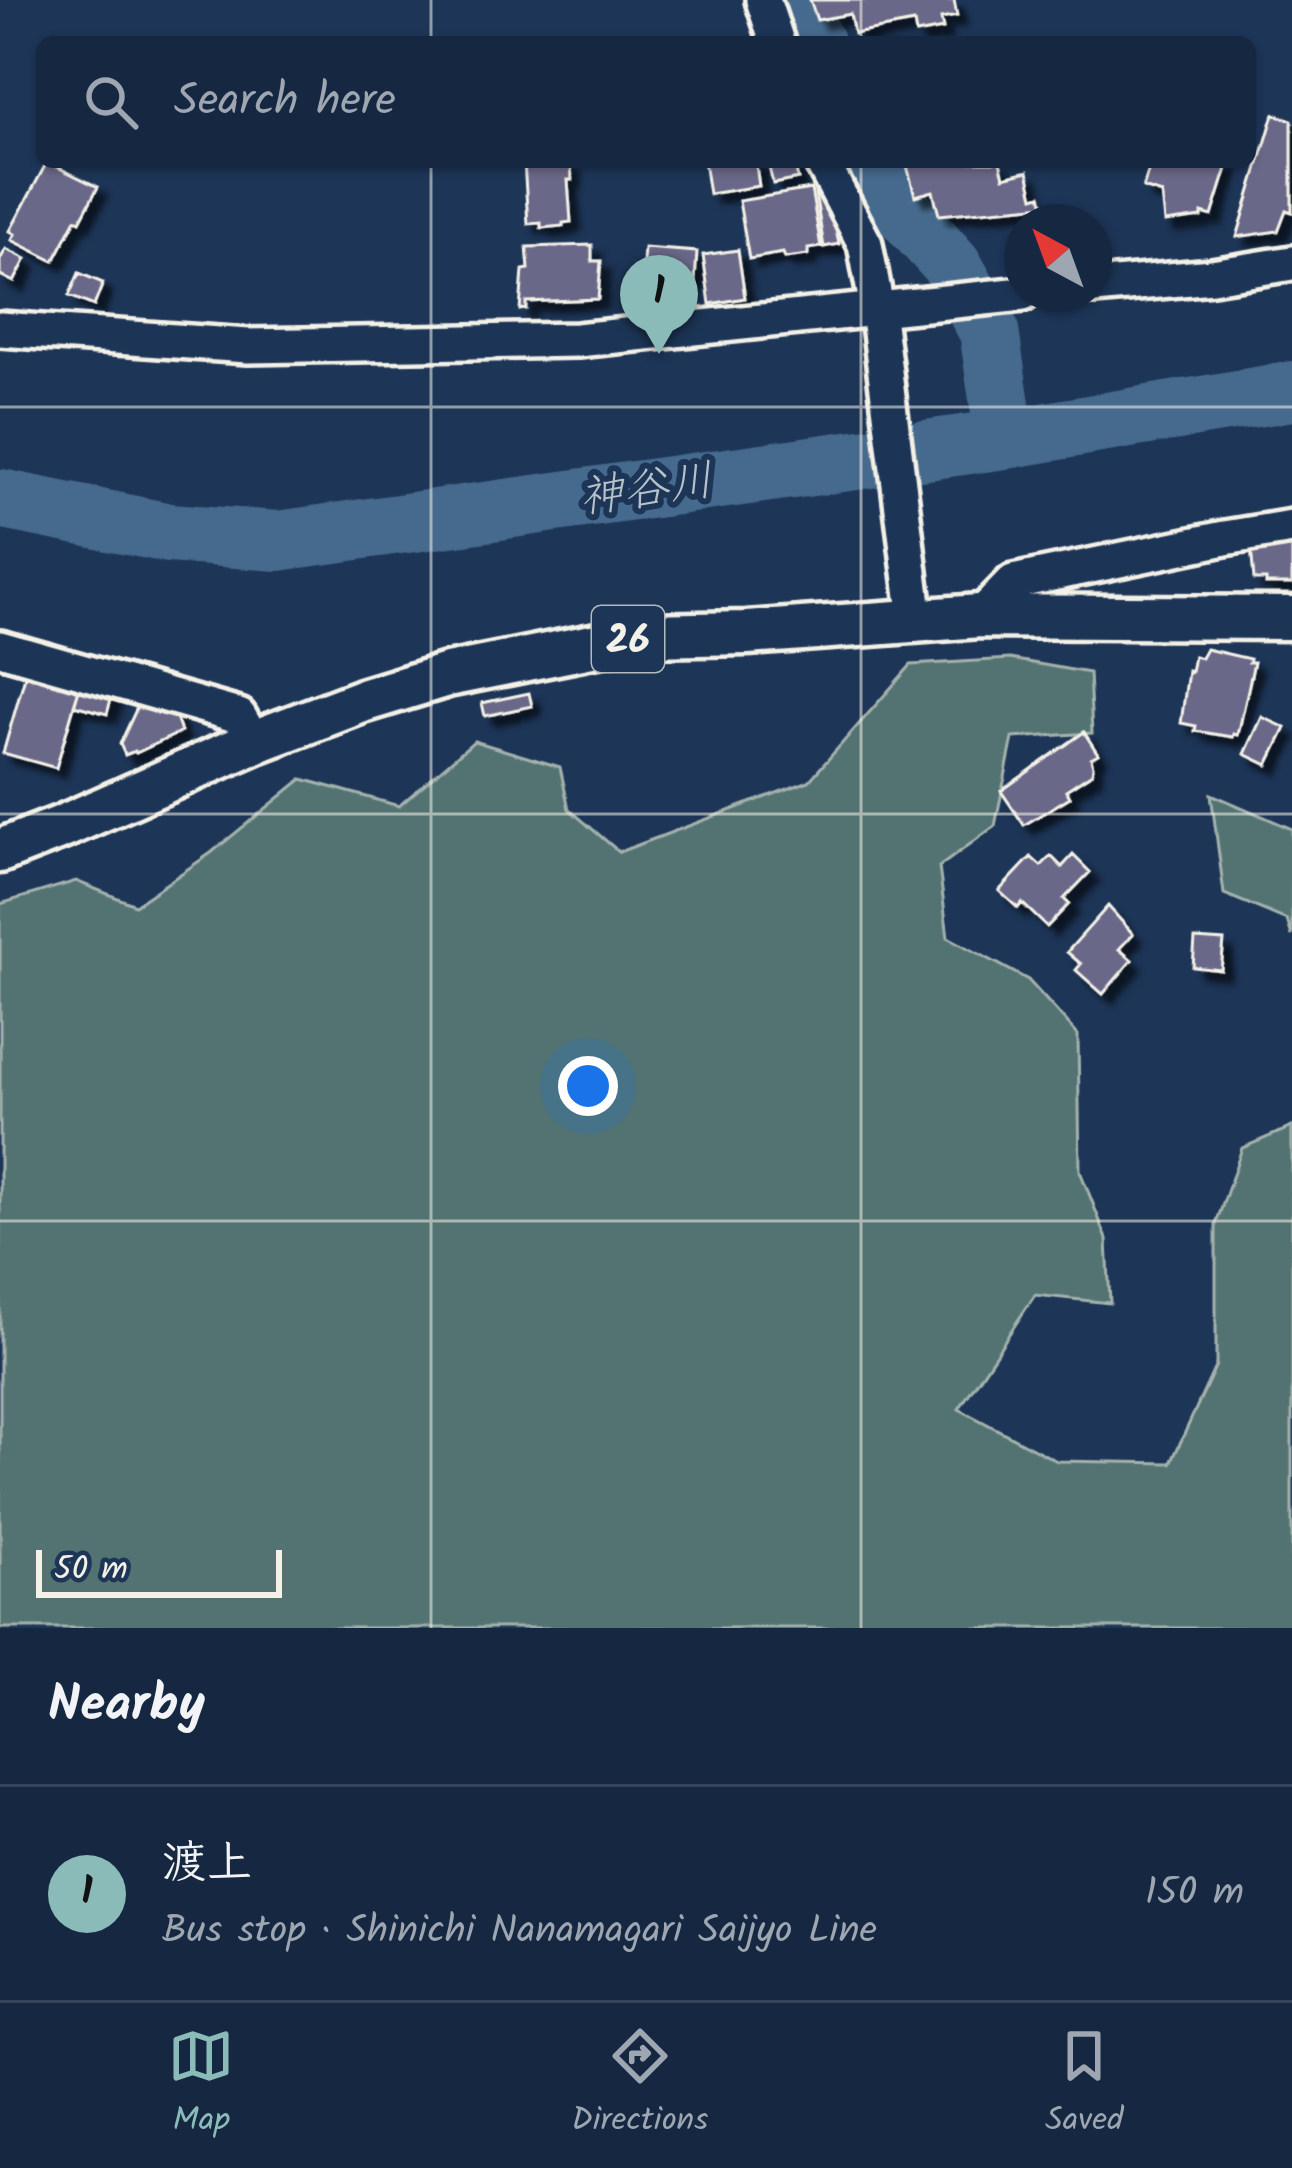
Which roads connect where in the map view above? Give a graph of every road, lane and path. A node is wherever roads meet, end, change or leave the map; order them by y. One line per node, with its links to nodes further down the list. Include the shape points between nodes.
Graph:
1 (763, 0): 2 (street)
2 (775, 36)
3 (825, 168): 7 (street, via 866,244)
4 (1292, 263): 5 (street)
5 (1112, 285)
6 (1004, 296): 7 (street)
7 (878, 317): 8 (street, via 554,340 248,346); 12 (street)
8 (0, 329)
9 (1292, 527): 10 (street, via 1013,582)
10 (980, 616): 11 (main road, 26); 12 (main road, 26)
11 (1292, 618)
12 (916, 620): 14 (main road, 26, via 646,635 447,675)
13 (0, 648): 14 (street, via 239,716)
14 (254, 742): 15 (main road, 26)
15 (0, 851)

